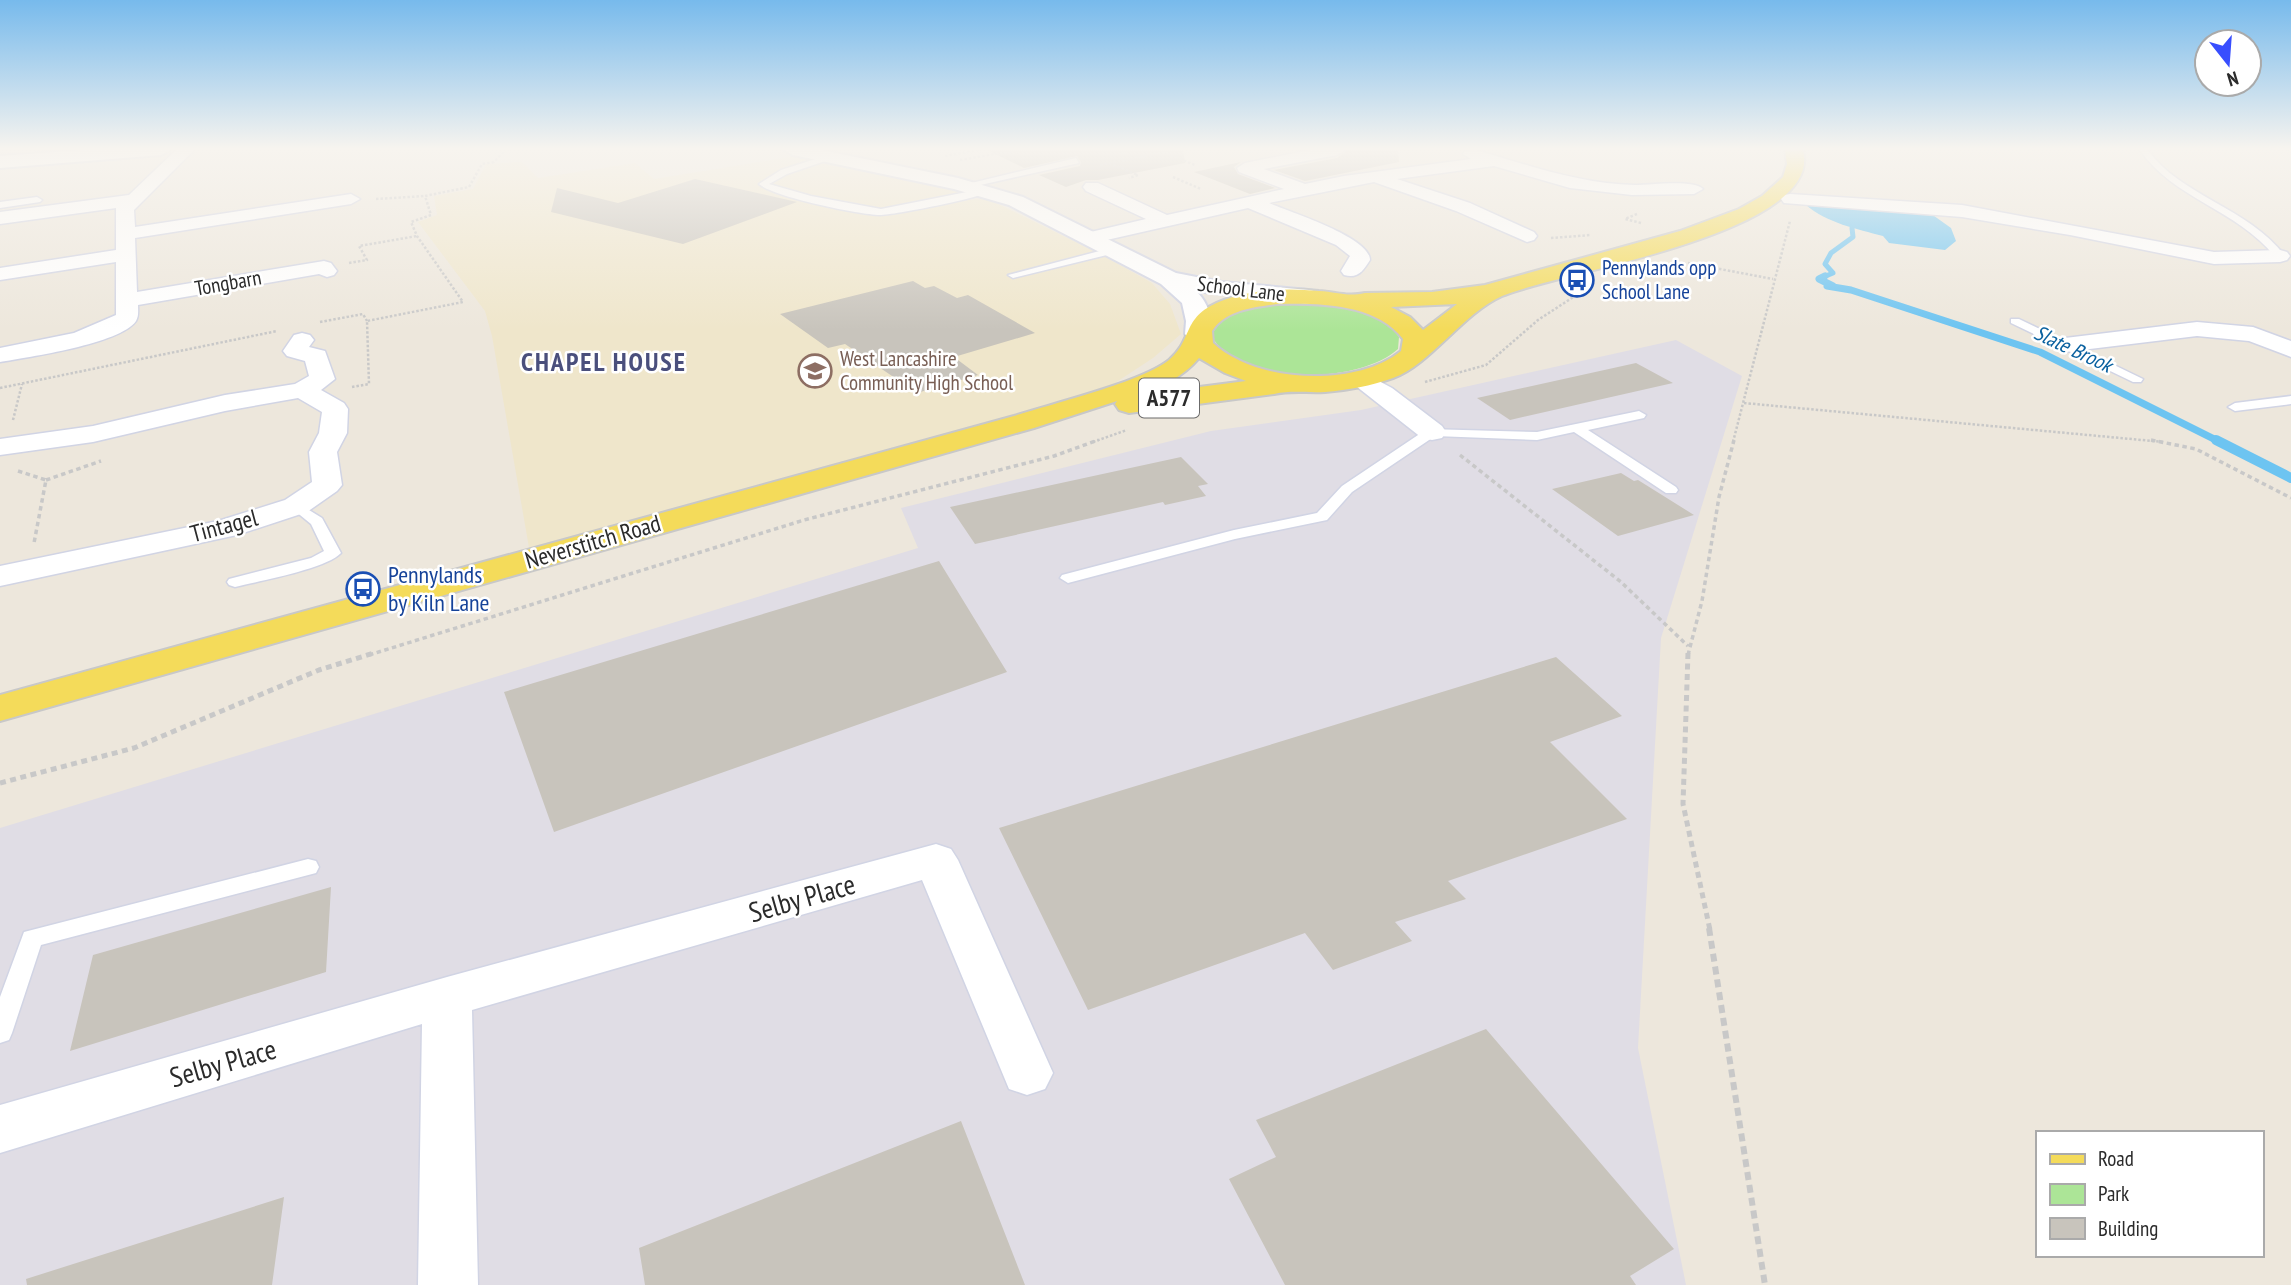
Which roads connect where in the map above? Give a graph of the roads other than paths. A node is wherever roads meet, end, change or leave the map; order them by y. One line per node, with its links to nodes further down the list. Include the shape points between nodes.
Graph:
1 (60, 210): 14 (street)
2 (125, 210): 18 (street)
3 (296, 210): 18 (street)
4 (870, 210): 5 (lane)
5 (891, 210)
6 (1033, 210): 17 (street, School Lane)
7 (1141, 210): 15 (street)
8 (1214, 210): 15 (street)
9 (1269, 210): 22 (street, via 1353,248 1360,260)
10 (1470, 210): 16 (street)
11 (1750, 210): 26 (main road, A577, via 1701,230)
12 (1947, 210): 20 (street, via 2214,258)
13 (2227, 210): 20 (lane, via 2267,240)
14 (0, 218)
15 (1165, 221): 17 (street)
16 (1527, 236)
17 (1088, 238): 19 (street, School Lane)
18 (126, 244): 23 (street); 28 (street)
19 (1111, 251): 24 (lane); 25 (street, School Lane)
20 (2280, 256)
21 (325, 269): 28 (street, Tongbarn)
22 (1351, 271)
23 (0, 274)
24 (1013, 275)
25 (1169, 279): 27 (street, School Lane); 32 (street, School Lane, via 1194,301)
26 (1495, 290): 29 (main road, A577, via 1420,300); 35 (main road, A577, via 1468,306)
27 (1312, 297): 29 (main road, A577); 32 (main road, A577, via 1248,301 1222,309 1205,320)
28 (127, 300): 36 (street, via 127,318 111,329 88,338)
29 (1339, 300): 35 (main road, A577, via 1391,315 1416,339)
30 (2015, 321): 33 (lane)
31 (302, 331): 40 (street, via 295,351 316,356 322,379)
32 (1198, 337): 39 (main road, A577, via 1208,353 1226,365 1251,374); 44 (main road, Neverstitch Road / A577, via 1178,366 1150,381)
33 (2065, 345): 34 (street, via 2197,329 2252,334); 38 (lane)
34 (2291, 350)
35 (1414, 352): 37 (main road, A577, via 1404,363)
36 (0, 355)
37 (1360, 379): 39 (main road, A577); 46 (street)
38 (2137, 379)
39 (1315, 382): 44 (main road, Neverstitch Road / A577, via 1189,395)
40 (308, 393): 47 (street, via 225,403); 49 (street, Tintagel, via 335,409 333,433 323,452 327,485)
41 (2291, 400): 42 (lane)
42 (2235, 407)
43 (1639, 415): 45 (lane)
44 (1024, 422): 53 (main road, Neverstitch Road / A577)
45 (1576, 428): 46 (lane, via 1537,436); 48 (lane)
46 (1432, 432): 51 (lane, via 1347,489 1322,517)
47 (5, 454)
48 (1671, 490)
49 (296, 506): 50 (street, Tintagel, via 226,528); 52 (lane, via 317,521 333,553)
50 (0, 576)
51 (1068, 578)
52 (235, 582)
53 (0, 708)
54 (308, 867): 56 (lane, via 32,938)
55 (447, 997): 57 (street, Selby Place, via 936,860); 58 (street, Selby Place); 59 (street)
56 (0, 1033)
57 (1027, 1073)
58 (0, 1129)
59 (448, 1285)

